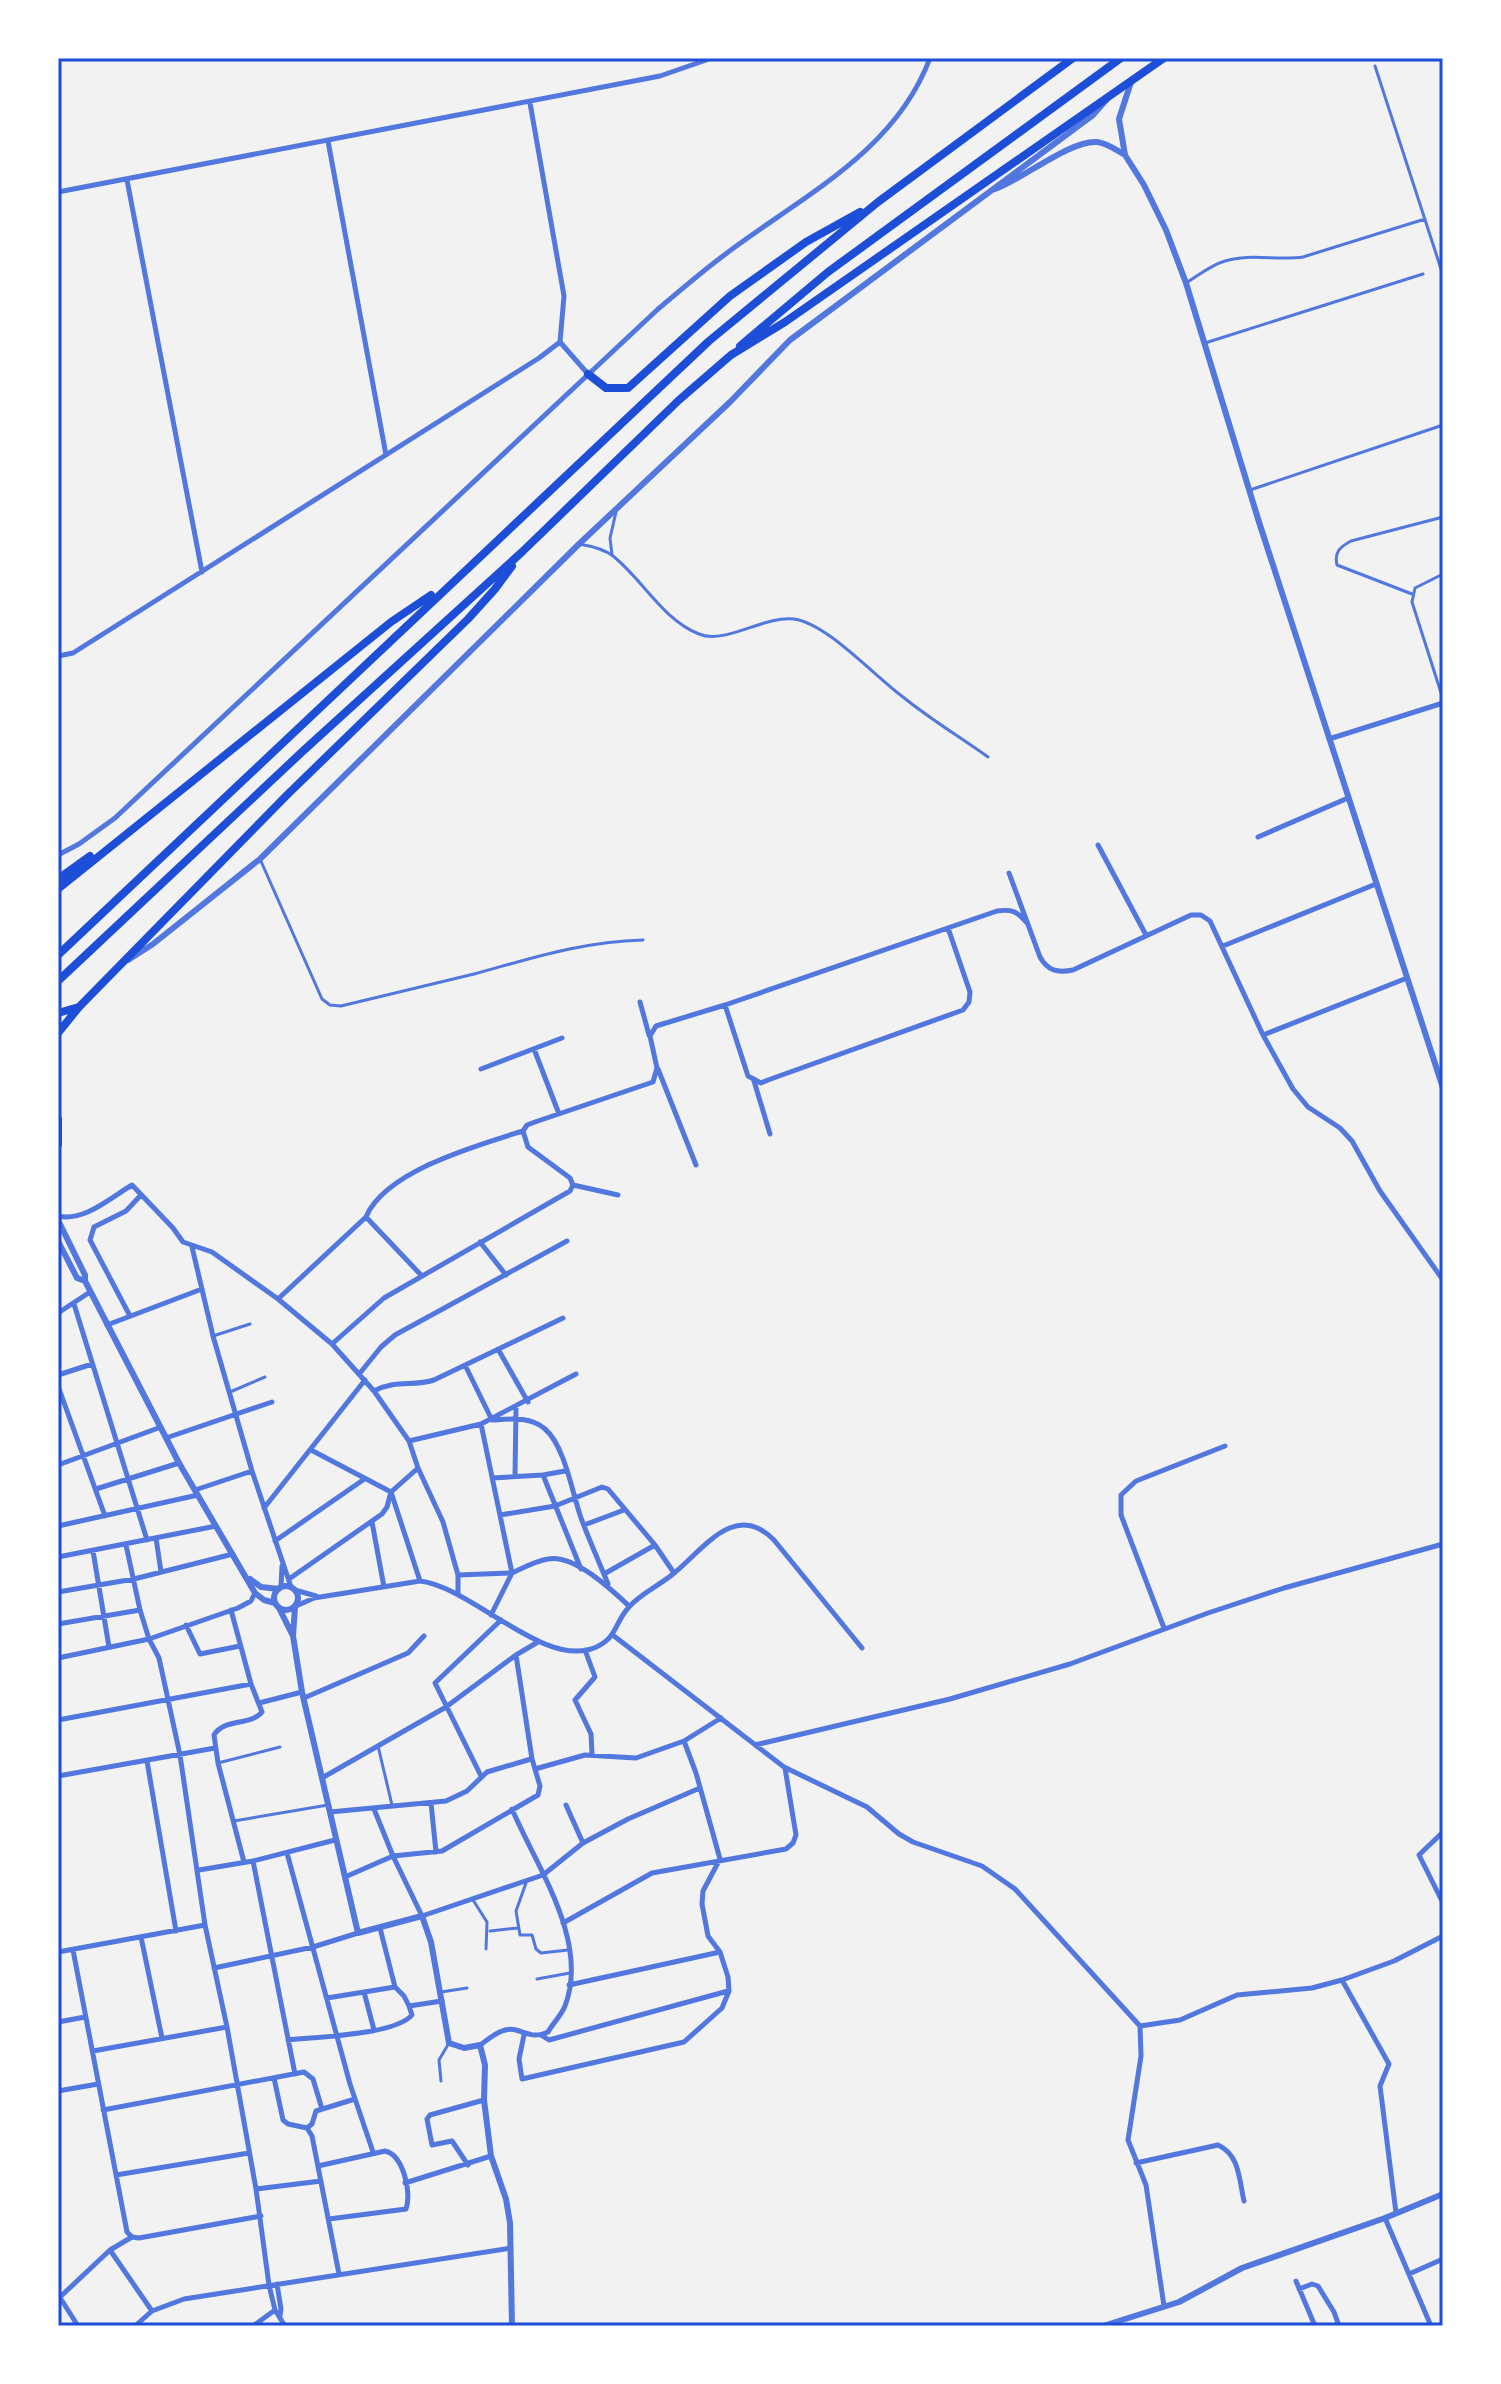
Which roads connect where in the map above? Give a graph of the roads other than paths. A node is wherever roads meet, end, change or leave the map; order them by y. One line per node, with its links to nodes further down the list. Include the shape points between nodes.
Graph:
1 (712, 58): 9 (street, via 669,74)
2 (930, 58): 23 (street, via 895,122 864,154 719,258)
3 (1073, 58): 15 (main road)
4 (1121, 58): 22 (main road, via 819,278)
5 (1164, 58): 7 (main road)
6 (1375, 66): 16 (lane)
7 (1131, 82): 8 (main road); 11 (street, via 1119,119)
8 (1109, 96): 14 (street, via 1100,109); 22 (main road)
9 (530, 103): 10 (street); 20 (street, via 564,296)
10 (328, 141): 12 (street); 25 (street)
11 (1125, 155): 14 (street, via 1098,142 1075,146); 19 (street, via 1166,230)
12 (127, 180): 13 (street); 32 (street)
13 (58, 192)
14 (988, 192): 27 (street, via 790,340)
15 (878, 202): 23 (main road, via 806,242 730,296 628,388 606,388); 34 (main road, via 709,341)
16 (1425, 219): 18 (lane); 19 (lane, via 1303,257 1235,258)
17 (1423, 274): 21 (lane)
18 (1443, 275)
19 (1186, 283): 21 (street)
20 (560, 342): 23 (street); 25 (street)
21 (1205, 343): 26 (street)
22 (731, 355): 30 (main road)
23 (588, 374): 44 (street, via 115,818)
24 (1443, 425): 26 (lane)
25 (386, 455): 32 (street)
26 (1250, 490): 38 (street)
27 (617, 509): 29 (street); 31 (lane)
28 (1443, 517): 35 (lane, via 1351,541 1335,557 1337,565)
29 (579, 544): 31 (lane); 45 (street)
30 (522, 552): 56 (main road, via 468,619); 58 (main road)
31 (612, 555): 39 (lane, via 656,601 702,636 778,619 813,625 903,698)
32 (202, 572): 36 (street, via 73,653)
33 (1443, 574): 35 (lane)
34 (451, 582): 41 (main road, via 391,622); 55 (main road)
35 (1412, 594): 37 (lane)
36 (58, 656)
37 (1443, 701): 38 (street)
38 (1329, 740): 40 (street)
39 (988, 757)
40 (1348, 798): 42 (street); 48 (street)
41 (130, 829): 47 (main road); 49 (main road)
42 (1258, 837)
43 (1098, 845): 52 (street)
44 (60, 853)
45 (260, 859): 53 (lane, via 322,999 330,1005 561,949); 56 (street)
46 (1009, 873): 50 (street)
47 (58, 879)
48 (1376, 884): 54 (street); 57 (street)
49 (58, 889)
50 (1026, 922): 51 (street, via 1009,909); 52 (street, via 1045,967 1054,971 1073,970)
51 (948, 928): 60 (street); 70 (street, via 970,992 963,1010)
52 (1146, 935): 54 (street, via 1201,915)
53 (643, 940)
54 (1223, 946): 64 (street)
55 (58, 955)
56 (122, 964): 61 (main road)
57 (1407, 978): 64 (street); 71 (street)
58 (58, 981)
59 (640, 1002): 65 (street)
60 (725, 1005): 65 (street, via 662,1022); 70 (street)
61 (79, 1007): 62 (main road); 63 (main road)
62 (58, 1013)
63 (58, 1033)
64 (1263, 1035): 89 (street, via 1308,1107 1352,1141)
65 (650, 1036): 68 (street)
66 (562, 1038): 67 (street)
67 (534, 1049): 69 (street); 72 (street)
68 (657, 1068): 72 (street, via 653,1082); 77 (street)
69 (481, 1069)
70 (754, 1081): 75 (street)
71 (1443, 1088)
72 (559, 1114): 74 (street)
73 (58, 1119): 76 (main road)
74 (523, 1131): 78 (street, via 528,1147); 81 (street, via 462,1152 393,1185)
75 (770, 1134)
76 (58, 1144)
77 (696, 1165)
78 (573, 1185): 80 (street); 85 (street)
79 (141, 1195): 82 (street, via 132,1185 85,1214); 86 (street); 96 (street, via 126,1211 94,1227 90,1240)
80 (618, 1195)
81 (366, 1217): 87 (street); 93 (street)
82 (58, 1218): 90 (street)
83 (58, 1241): 90 (street, via 77,1278)
84 (567, 1241): 88 (street)
85 (480, 1242): 87 (street); 88 (street)
86 (192, 1247): 91 (street); 93 (street, via 212,1252)
87 (421, 1275): 101 (street, via 369,1310)
88 (506, 1275): 105 (street, via 395,1335)
89 (1443, 1280)
90 (85, 1281): 92 (street)
91 (202, 1289): 96 (street); 100 (street)
92 (90, 1292): 94 (street); 99 (street)
93 (278, 1299): 101 (street)
94 (74, 1304): 95 (street); 103 (street)
95 (58, 1313)
96 (130, 1316): 99 (street)
97 (563, 1318): 102 (street)
98 (250, 1324): 100 (lane)
99 (107, 1325): 120 (street)
100 (213, 1336): 112 (street)
101 (332, 1344): 105 (street)
102 (498, 1349): 104 (street); 114 (street)
103 (92, 1364): 107 (street); 123 (street)
104 (465, 1365): 111 (street, via 426,1382 394,1382); 118 (street)
105 (360, 1373): 109 (street)
106 (576, 1374): 114 (street)
107 (58, 1375)
108 (265, 1377): 112 (lane)
109 (365, 1380): 111 (street); 125 (street)
110 (58, 1386): 126 (street)
111 (374, 1391): 122 (street)
112 (230, 1392): 116 (street)
113 (272, 1402): 116 (street)
114 (528, 1402): 115 (street)
115 (516, 1408): 117 (street); 118 (street)
116 (236, 1415): 121 (street); 130 (street)
117 (515, 1419): 118 (street); 131 (street, via 534,1422 550,1434); 133 (street)
118 (492, 1420): 119 (street)
119 (481, 1424): 122 (street); 134 (street)
120 (161, 1427): 121 (street); 123 (street)
121 (166, 1438): 127 (street)
122 (409, 1441): 129 (street)
123 (118, 1444): 126 (street); 135 (street)
124 (1225, 1446): 190 (street, via 1136,1481 1121,1495 1121,1515)
125 (311, 1450): 136 (street); 142 (street)
126 (82, 1458): 128 (street); 137 (street)
127 (179, 1463): 135 (street); 139 (street)
128 (58, 1465)
129 (418, 1468): 138 (street); 166 (street, via 443,1522)
130 (252, 1471): 139 (street); 142 (street)
131 (565, 1471): 132 (street); 140 (street)
132 (543, 1475): 133 (street); 141 (street)
133 (515, 1476): 134 (street)
134 (492, 1478): 145 (street)
135 (130, 1479): 137 (street); 143 (street)
136 (363, 1480): 138 (street); 153 (street)
137 (96, 1489): 146 (street)
138 (391, 1492): 147 (street, via 387,1507); 170 (street)
139 (196, 1493): 143 (street); 150 (street)
140 (575, 1499): 141 (street); 144 (street, via 602,1487); 148 (street)
141 (555, 1506): 145 (street); 161 (street)
142 (264, 1508): 153 (street)
143 (139, 1509): 146 (street); 152 (street)
144 (624, 1510): 148 (street); 156 (street)
145 (500, 1515): 163 (street)
146 (105, 1516): 149 (street)
147 (372, 1522): 169 (street); 173 (street)
148 (584, 1525): 165 (street)
149 (58, 1526)
150 (217, 1526): 151 (street); 158 (street)
151 (156, 1538): 152 (street); 162 (street)
152 (147, 1540): 155 (street)
153 (275, 1541): 160 (street)
154 (1443, 1544): 190 (street)
155 (126, 1545): 157 (street); 168 (street)
156 (655, 1545): 164 (street); 165 (street)
157 (93, 1551): 159 (street); 171 (street)
158 (233, 1554): 162 (street); 167 (street)
159 (58, 1557)
160 (282, 1565): 169 (street); 174 (street)
161 (582, 1570): 163 (street, via 549,1558); 172 (street)
162 (161, 1572): 168 (street)
163 (512, 1573): 166 (street); 186 (street)
164 (674, 1573): 182 (street); 198 (street, via 713,1538 738,1525 765,1530)
165 (604, 1574): 172 (street)
166 (458, 1575): 178 (street)
167 (247, 1577): 174 (street, via 261,1587); 177 (street)
168 (134, 1579): 171 (street); 183 (street)
169 (289, 1579): 175 (street)
170 (420, 1581): 173 (street); 178 (street)
171 (99, 1584): 176 (street); 185 (street)
172 (608, 1584): 182 (street)
173 (384, 1587): 179 (street)
174 (280, 1588): 175 (street); 180 (street, via 274,1595)
175 (293, 1588): 179 (street); 181 (street)
176 (58, 1592)
177 (255, 1593): 180 (street); 184 (street, via 251,1601)
178 (458, 1594): 186 (street)
179 (321, 1597): 181 (street)
180 (277, 1606): 181 (street); 191 (street)
181 (296, 1606): 191 (street)
182 (629, 1606): 193 (street)
183 (140, 1610): 185 (street); 194 (street)
184 (231, 1610): 189 (street); 196 (street)
185 (104, 1615): 188 (street); 197 (street)
186 (491, 1615): 187 (street)
187 (501, 1620): 195 (street); 206 (street, via 435,1683)
188 (58, 1624)
189 (186, 1625): 194 (street); 196 (street, via 200,1654)
190 (1164, 1628): 211 (street, via 1070,1664 963,1695)
191 (293, 1636): 203 (street)
192 (424, 1636): 203 (street, via 408,1653)
193 (614, 1636): 199 (street); 207 (street)
194 (149, 1639): 197 (street); 204 (street, via 159,1658)
195 (539, 1642): 199 (street); 200 (street)
196 (240, 1646): 202 (street)
197 (109, 1647): 201 (street)
198 (862, 1648)
199 (585, 1650): 214 (street, via 595,1677 575,1700 591,1734)
200 (516, 1655): 206 (street); 216 (street)
201 (58, 1658)
202 (251, 1684): 204 (street); 205 (street)
203 (303, 1695): 205 (street); 223 (street)
204 (167, 1700): 208 (street); 215 (street)
205 (259, 1703): 213 (street, via 258,1717 216,1729)
206 (446, 1707): 210 (street); 222 (street)
207 (721, 1718): 209 (street); 211 (street)
208 (58, 1720)
209 (684, 1741): 214 (street, via 636,1758); 224 (street)
210 (378, 1744): 223 (street); 226 (lane)
211 (755, 1745): 219 (street)
212 (280, 1747): 218 (lane)
213 (215, 1748): 215 (street); 218 (street)
214 (592, 1754): 220 (street)
215 (180, 1755): 217 (street); 241 (street)
216 (532, 1759): 220 (street); 222 (street)
217 (147, 1761): 221 (street); 252 (street)
218 (218, 1763): 231 (street)
219 (784, 1767): 238 (street, via 793,1843 778,1851); 279 (street, via 867,1807 913,1842 982,1866 1015,1889)
220 (535, 1769): 230 (street, via 538,1795)
221 (58, 1776)
222 (481, 1776): 225 (street, via 461,1795)
223 (322, 1778): 228 (street)
224 (700, 1788): 234 (street); 238 (street)
225 (431, 1803): 226 (street); 235 (street)
226 (392, 1805): 229 (street)
227 (566, 1805): 234 (street)
228 (329, 1808): 229 (street); 231 (lane); 233 (street)
229 (374, 1809): 237 (street)
230 (512, 1809): 235 (street); 242 (street)
231 (234, 1821): 240 (street)
232 (1443, 1832): 246 (street, via 1419,1855)
233 (335, 1840): 236 (street); 243 (street)
234 (583, 1843): 242 (street)
235 (436, 1852): 237 (street)
236 (287, 1853): 239 (street); 257 (street)
237 (393, 1856): 243 (street); 247 (street)
238 (720, 1859): 248 (street, via 652,1873); 262 (street, via 702,1904 708,1936)
239 (253, 1861): 240 (street); 263 (street)
240 (244, 1862): 241 (street)
241 (199, 1870): 249 (street)
242 (543, 1875): 244 (street); 248 (street)
243 (344, 1877): 254 (street)
244 (527, 1881): 245 (street); 251 (lane, via 517,1903)
245 (473, 1900): 247 (street); 253 (lane)
246 (1443, 1903)
247 (422, 1916): 250 (street); 273 (street)
248 (563, 1923): 260 (street)
249 (205, 1925): 252 (street); 264 (street)
250 (380, 1928): 254 (street); 269 (street)
251 (518, 1928): 253 (lane); 260 (lane, via 521,1936 533,1936 538,1952)
252 (176, 1931): 256 (street)
253 (488, 1931): 258 (lane)
254 (358, 1933): 257 (street)
255 (1443, 1936): 267 (street)
256 (141, 1937): 259 (street); 285 (street)
257 (313, 1947): 263 (street); 274 (street)
258 (486, 1949)
259 (73, 1950): 261 (street); 277 (street)
260 (568, 1950): 265 (street)
261 (58, 1952)
262 (720, 1952): 268 (street); 271 (street)
263 (269, 1955): 264 (street); 286 (street)
264 (214, 1968): 280 (street)
265 (570, 1973): 266 (lane); 268 (street)
266 (537, 1979)
267 (1342, 1980): 279 (street, via 1287,1992 1237,1995 1180,2020); 313 (street, via 1389,2064 1380,2086)
268 (569, 1985): 284 (street, via 560,2016)
269 (395, 1987): 272 (street); 276 (street)
270 (467, 1988): 273 (lane)
271 (729, 1991): 283 (street, via 722,2008 684,2042 522,2079); 284 (street, via 549,2040)
272 (364, 1992): 274 (street); 281 (street)
273 (441, 1992): 275 (street)
274 (327, 1998): 282 (street)
275 (442, 2001): 276 (street); 287 (street)
276 (409, 2006): 281 (street, via 409,2019)
277 (85, 2017): 278 (street); 289 (street)
278 (58, 2022)
279 (1140, 2026): 304 (street, via 1141,2056 1128,2140)
280 (227, 2027): 285 (street); 294 (street)
281 (374, 2030): 282 (street)
282 (336, 2034): 286 (street); 296 (street)
283 (524, 2035): 284 (street); 288 (street, via 499,2031)
284 (539, 2036)
285 (162, 2038): 289 (street)
286 (288, 2040): 290 (street)
287 (449, 2043): 288 (street, via 464,2048); 292 (lane, via 439,2060)
288 (480, 2045): 297 (street)
289 (93, 2051): 293 (street)
290 (295, 2074): 291 (street); 298 (street, via 310,2076)
291 (274, 2078): 294 (street); 300 (street, via 283,2120)
292 (441, 2081)
293 (98, 2084): 295 (street); 299 (street)
294 (237, 2084): 299 (street); 302 (street)
295 (58, 2091)
296 (355, 2099): 298 (street); 301 (street)
297 (484, 2100): 303 (street); 305 (street, via 427,2119 432,2145 452,2141)
298 (322, 2109): 300 (street)
299 (103, 2110): 307 (street)
300 (307, 2128): 306 (street)
301 (373, 2152): 306 (street); 309 (street, via 393,2153)
302 (249, 2153): 307 (street); 310 (street)
303 (491, 2156): 305 (street); 318 (street, via 506,2199)
304 (1136, 2163): 312 (street, via 1218,2145 1235,2160); 328 (street, via 1146,2185)
305 (468, 2165): 309 (street)
306 (318, 2166): 308 (street)
307 (116, 2175): 317 (street)
308 (321, 2181): 310 (street); 316 (street)
309 (405, 2183): 316 (street, via 406,2209)
310 (256, 2189): 314 (street)
311 (1443, 2194): 313 (street)
312 (1244, 2201)
313 (1396, 2213): 315 (street)
314 (261, 2216): 317 (street); 324 (street)
315 (1385, 2218): 322 (street); 328 (street, via 1242,2268)
316 (329, 2219): 321 (street)
317 (132, 2237): 319 (street)
318 (511, 2248): 321 (street); 337 (street)
319 (110, 2250): 326 (street); 330 (street)
320 (1443, 2259): 322 (street)
321 (339, 2274): 324 (street)
322 (1409, 2274): 340 (street)
323 (1296, 2281): 325 (street)
324 (273, 2284): 329 (street); 330 (street, via 184,2299); 331 (street)
325 (1299, 2289): 332 (street); 339 (street, via 1318,2286)
326 (59, 2297): 327 (street)
327 (61, 2306): 333 (street)
328 (1164, 2306): 338 (street)
329 (275, 2310): 331 (street); 335 (street)
330 (152, 2311): 334 (street)
331 (280, 2316): 336 (street)
332 (1313, 2325)
333 (78, 2326)
334 (135, 2326)
335 (253, 2326)
336 (285, 2326)
337 (512, 2326)
338 (1103, 2326)
339 (1339, 2326)
340 (1431, 2326)

